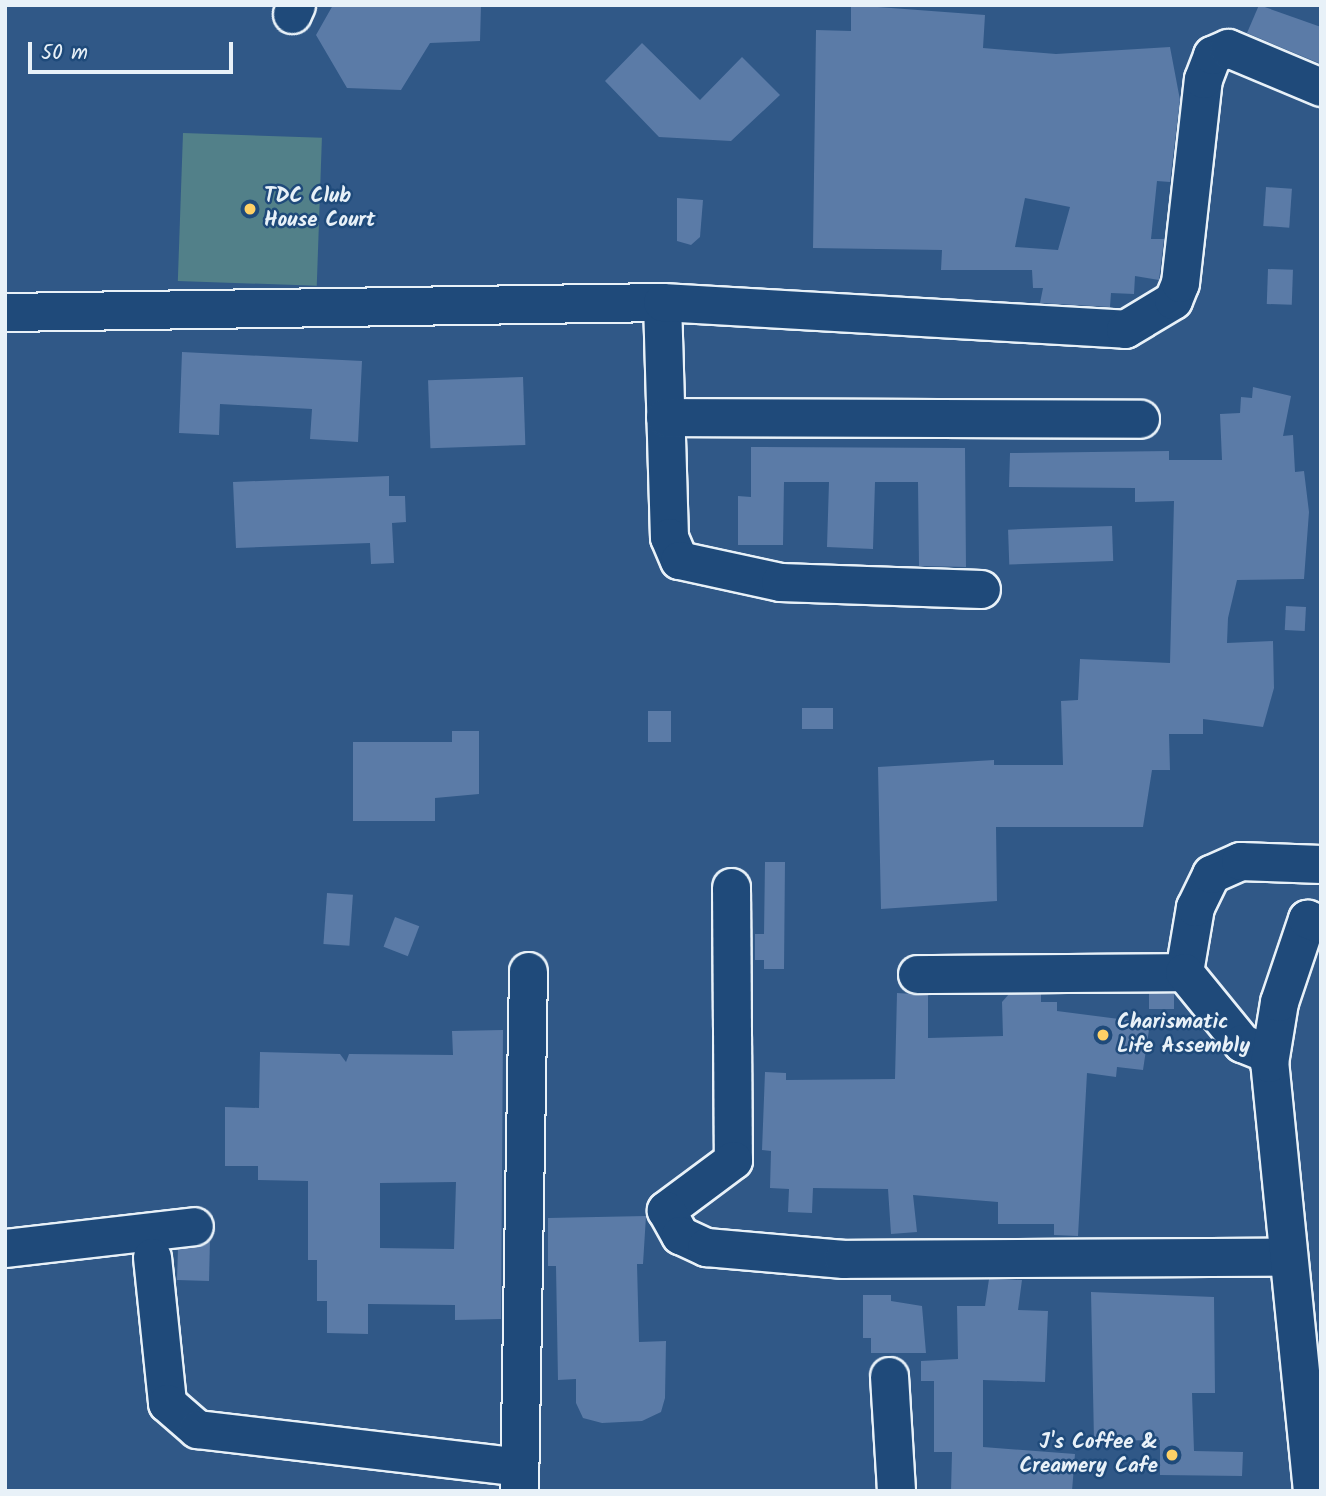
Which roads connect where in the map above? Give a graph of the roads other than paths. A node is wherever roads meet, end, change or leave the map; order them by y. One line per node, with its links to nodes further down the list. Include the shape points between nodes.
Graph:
1 (1321, 87): 2 (street, via 1228,48 1212,55 1203,79 1180,282 1173,300 1125,329)
2 (662, 302): 3 (street); 4 (street)
3 (5, 312)
4 (665, 417): 5 (street); 6 (street, via 669,537 689,566 780,582)
5 (1140, 419)
6 (981, 589)
7 (1321, 864): 12 (street, via 1240,861 1211,874 1195,907)
8 (1321, 882): 10 (street)
9 (731, 887): 18 (street, via 733,1160 666,1210 680,1235 706,1247 843,1259)
10 (1314, 921): 14 (street)
11 (528, 971): 20 (street)
12 (1184, 972): 13 (street); 14 (street, via 1242,1043)
13 (917, 974)
14 (1269, 1054): 18 (street)
15 (194, 1226): 16 (street)
16 (5, 1248)
17 (152, 1257): 20 (street, via 167,1403 197,1429)
18 (1287, 1257): 22 (street)
19 (889, 1376): 21 (street)
20 (519, 1479)
21 (896, 1491)
22 (1312, 1491)

